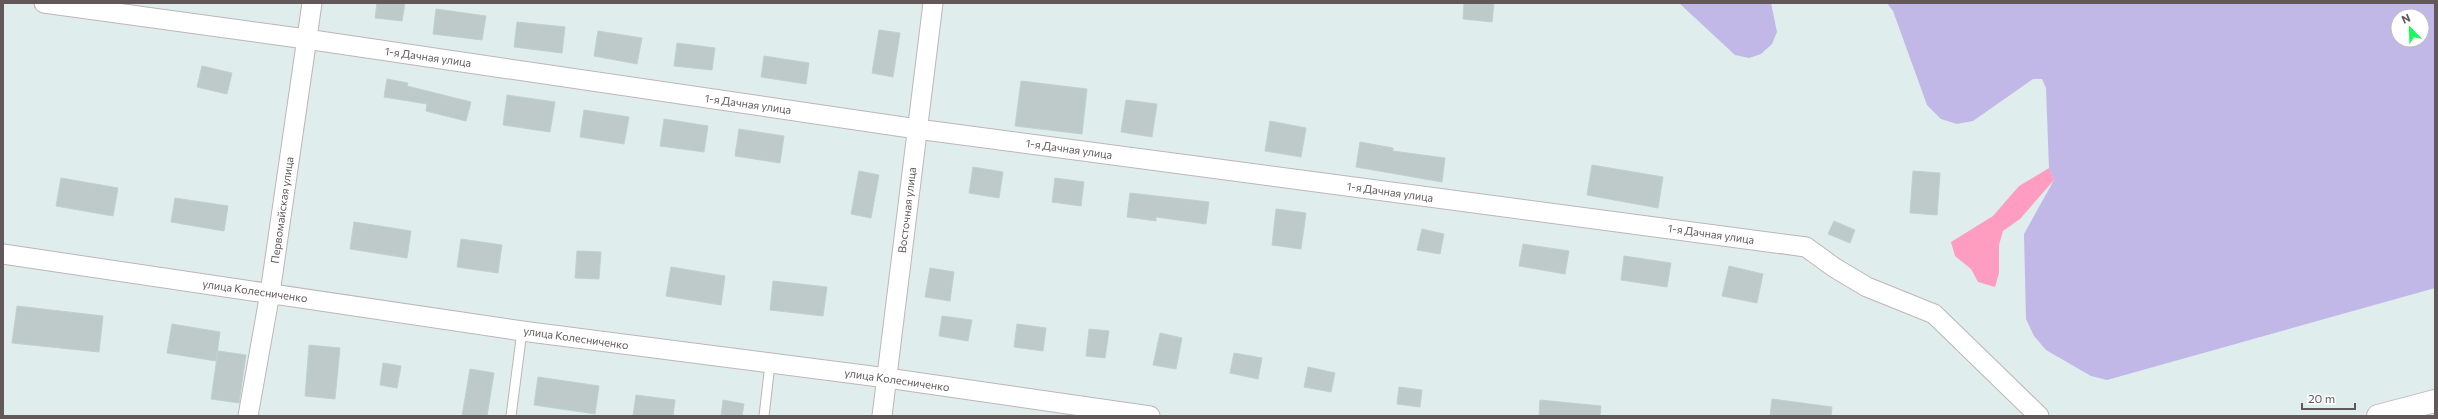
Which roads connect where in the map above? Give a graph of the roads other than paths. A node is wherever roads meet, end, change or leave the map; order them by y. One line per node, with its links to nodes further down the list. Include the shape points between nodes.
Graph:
1 (44, 3): 4 (street, 1-я Дачная улица)
2 (312, 3): 4 (street, Первомайская улица)
3 (933, 3): 5 (street, Восточная улица)
4 (306, 39): 5 (street, 1-я Дачная улица); 7 (street, Первомайская улица)
5 (917, 129): 10 (street, Восточная улица); 17 (street, 1-я Дачная улица, via 1806,247 1867,287 1934,314)
6 (3, 254): 7 (street, улица Колесниченко)
7 (270, 293): 8 (street, улица Колесниченко); 12 (street, Первомайская улица)
8 (522, 331): 9 (street, улица Колесниченко); 13 (lane)
9 (770, 364): 10 (street, улица Колесниченко); 14 (lane)
10 (887, 378): 15 (street, Восточная улица); 16 (street, улица Колесниченко)
11 (2435, 401): 18 (main road)
12 (248, 416)
13 (511, 416)
14 (764, 416)
15 (882, 416)
16 (1150, 416)
17 (2039, 416)
18 (2379, 416)

